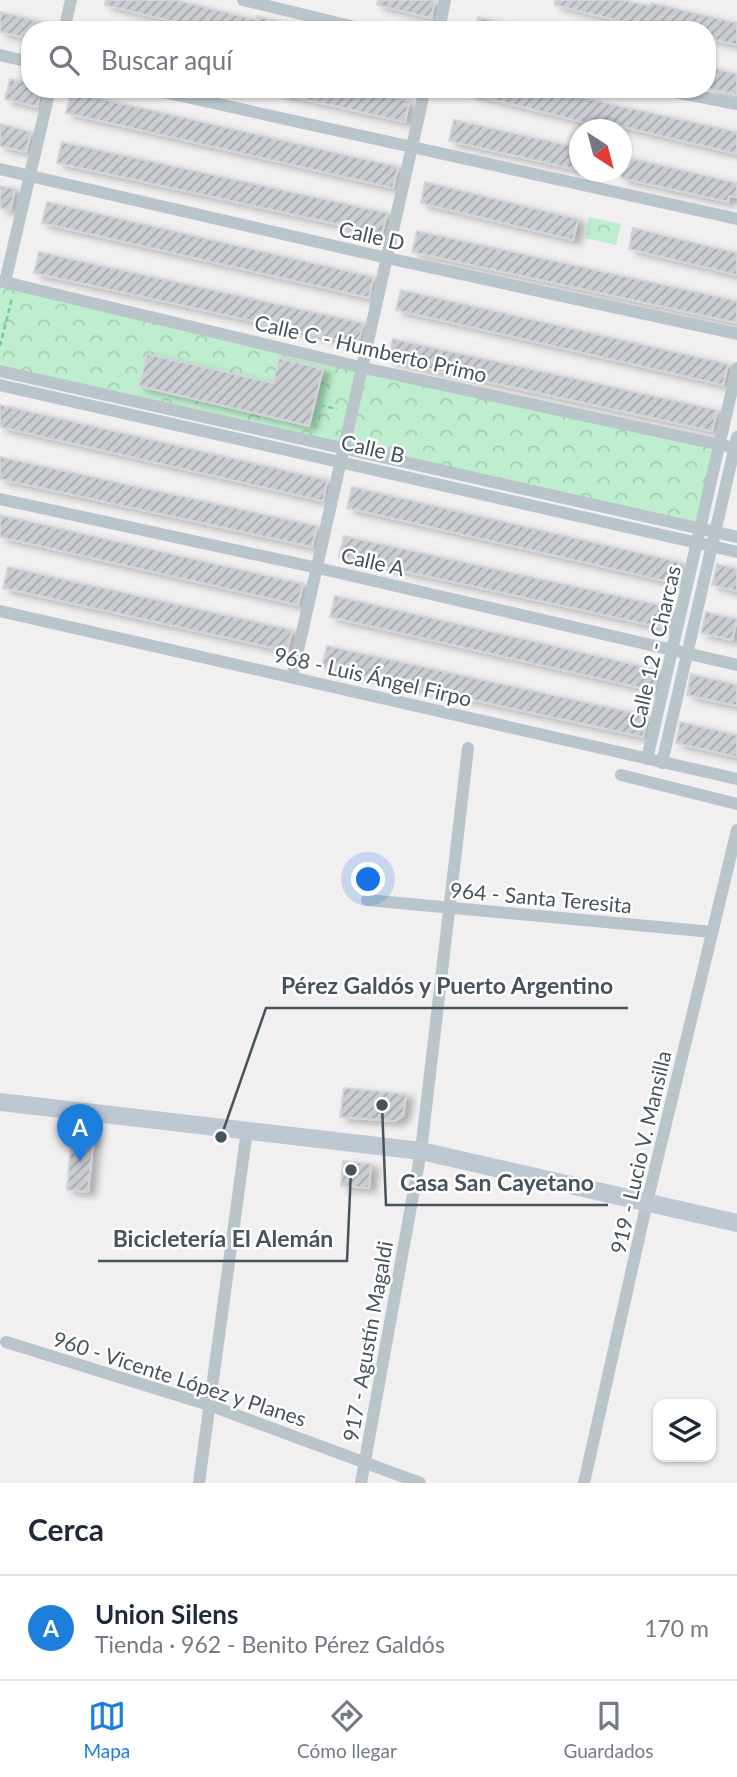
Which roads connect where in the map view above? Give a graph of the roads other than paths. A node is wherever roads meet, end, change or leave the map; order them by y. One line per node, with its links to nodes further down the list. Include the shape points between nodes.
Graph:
1 (71, 0): 4 (street)
2 (243, 0): 5 (street)
3 (445, 0): 6 (street)
4 (66, 21)
5 (330, 21)
6 (441, 21)
7 (0, 55): 8 (street)
8 (21, 60)
9 (48, 98): 16 (street)
10 (189, 98): 14 (street)
11 (423, 98): 14 (street)
12 (706, 98): 13 (street)
13 (737, 104)
14 (412, 149): 17 (street); 18 (street)
15 (0, 169): 16 (street, Calle D)
16 (32, 176): 18 (street, Calle D); 19 (street)
17 (737, 219)
18 (387, 258): 20 (street, Calle D); 21 (street)
19 (7, 283): 21 (street, Calle C - Humberto Primo)
20 (737, 334)
21 (364, 368): 26 (street, Calle C - Humberto Primo); 27 (street)
22 (737, 368): 26 (street, Calle 12 - Charcas)
23 (0, 371): 27 (street, Calle B, via 312,440)
24 (0, 384): 27 (street, Calle B)
25 (736, 443): 26 (street, Calle C - Humberto Primo); 30 (street, Calle 12 - Charcas)
26 (721, 445): 29 (street, Calle 12 - Charcas)
27 (344, 454): 29 (street, Calle B); 32 (street, Calle B); 35 (street)
28 (0, 499): 35 (street, Calle A)
29 (701, 529): 30 (street, Calle B); 32 (street, Calle 12 - Charcas)
30 (717, 532): 31 (street, Calle B); 33 (street, Calle 12 - Charcas)
31 (737, 537)
32 (698, 543): 33 (street, Calle B); 37 (street, Calle 12 - Charcas)
33 (713, 547): 34 (street, Calle B); 38 (street, Calle 12 - Charcas)
34 (737, 552)
35 (318, 568): 37 (street, Calle A); 40 (street)
36 (0, 611): 40 (street, 968 - Luis Ángel Firpo)
37 (674, 650): 38 (street, Calle A); 42 (street, Calle 12 - Charcas)
38 (689, 654): 39 (street, Calle A); 43 (street, Calle 12 - Charcas)
39 (737, 665)
40 (292, 677): 42 (street, 968 - Luis Ángel Firpo)
41 (468, 748): 49 (street, 917 - Agustín Magaldi)
42 (647, 759): 43 (street, 968 - Luis Ángel Firpo)
43 (662, 763): 45 (street, 968 - Luis Ángel Firpo)
44 (621, 775): 46 (street)
45 (737, 779)
46 (737, 804)
47 (737, 830): 50 (street, 919 - Lucio V. Mansilla)
48 (367, 900): 49 (street, 964 - Santa Teresita)
49 (450, 908): 50 (street, 964 - Santa Teresita); 53 (street, 917 - Agustín Magaldi)
50 (712, 932): 54 (street, 919 - Lucio V. Mansilla)
51 (0, 1102): 52 (main road)
52 (247, 1130): 53 (main road); 57 (street)
53 (421, 1151): 54 (main road); 58 (street, 917 - Agustín Magaldi)
54 (647, 1202): 55 (main road); 62 (street, 919 - Lucio V. Mansilla)
55 (737, 1223)
56 (6, 1342): 57 (street, 960 - Vicente López y Planes)
57 (209, 1405): 58 (street, 960 - Vicente López y Planes); 59 (street)
58 (365, 1462): 60 (street, 917 - Agustín Magaldi); 61 (street, 960 - Vicente López y Planes)
59 (199, 1483)
60 (361, 1483)
61 (419, 1483)
62 (584, 1483)

